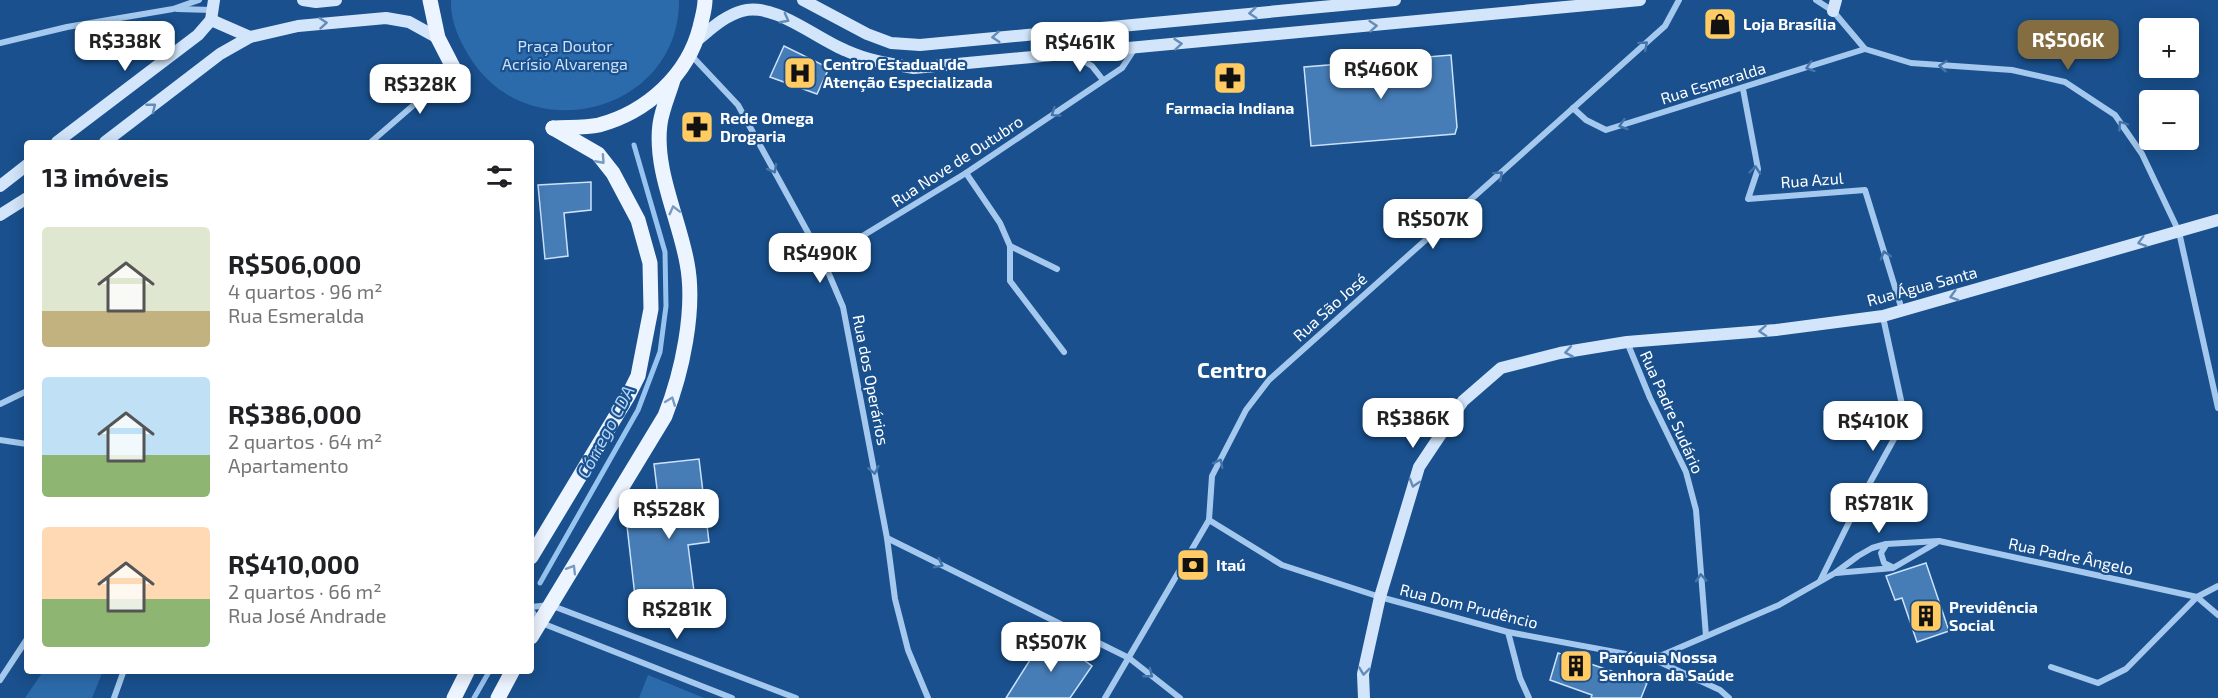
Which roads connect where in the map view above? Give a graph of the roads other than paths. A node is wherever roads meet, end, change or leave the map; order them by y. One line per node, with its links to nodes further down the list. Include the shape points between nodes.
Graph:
1 (199, 0): 12 (street)
2 (303, 0): 3 (main road)
3 (336, 0)
4 (430, 0): 15 (main road)
5 (705, 0): 17 (main road)
6 (803, 0): 7 (main road, one-way to 6, via 920,45 891,43 867,34)
7 (1395, 0)
8 (1640, 0): 18 (main road, one-way to 8)
9 (1679, 0): 25 (street, Rua São José, one-way to 9, via 1665,26)
10 (1816, 0): 11 (street)
11 (1835, 6): 19 (street)
12 (173, 9): 13 (street); 16 (street)
13 (213, 10): 14 (main road); 26 (main road, via 198,35)
14 (250, 37): 15 (main road, one-way to 15, via 298,26 386,18 409,22); 27 (main road, one-way to 14, via 220,54)
15 (438, 38): 21 (main road)
16 (0, 43)
17 (693, 48): 20 (main road, one-way to 20, via 723,20 744,10 770,11 846,51 879,63 914,68); 22 (main road); 37 (street, Rua dos Operários, one-way to 37, via 738,105)
18 (1136, 48): 20 (main road); 23 (street, Rua Nove de Outubro, via 1122,68)
19 (1865, 49): 24 (street, Rua Esmeralda, one-way to 24); 35 (street, one-way to 19, via 2142,154 2115,115 2064,82 2012,70 1911,63)
20 (1071, 52): 23 (street, via 1092,66)
21 (454, 69): 28 (street)
22 (673, 80): 52 (main road, one-way to 52, via 639,108 619,117 598,125 553,128 598,154 613,173 638,220 650,263 651,309 638,376); 59 (main road, one-way to 22, via 665,416 676,388 689,317 688,265 661,159 660,124)
23 (1103, 80): 30 (street, Rua Nove de Outubro, one-way to 30)
24 (1743, 89): 25 (street, Rua Esmeralda, one-way to 25, via 1606,130); 39 (street, Rua Azul, one-way to 24, via 1865,190 1748,199 1758,169)
25 (1573, 108): 48 (street, Rua São José, one-way to 25, via 1212,476 1246,410 1269,380)
26 (60, 140)
27 (108, 140)
28 (373, 140)
29 (24, 167): 31 (main road)
30 (966, 173): 36 (street, via 1000,223); 37 (street, Rua Nove de Outubro)
31 (0, 186)
32 (24, 200): 33 (main road)
33 (0, 215)
34 (2218, 220): 35 (main road, Rua Água Santa)
35 (2179, 232): 39 (main road, Rua Água Santa, one-way to 39); 45 (street)
36 (1010, 246): 38 (street); 42 (street, via 1010,281)
37 (823, 260): 49 (street, Rua dos Operários, one-way to 49, via 843,307)
38 (1057, 268)
39 (1902, 311): 40 (main road, Rua Água Santa)
40 (1883, 316): 41 (main road, Rua Água Santa, one-way to 41, via 1776,330); 55 (street, via 1904,414)
41 (1627, 342): 57 (main road, Rua Água Santa, one-way to 57, via 1501,368 1463,401 1419,467); 63 (street, Rua Padre Sudário, one-way to 41, via 1696,510 1686,472)
42 (1064, 352)
43 (24, 392): 44 (street)
44 (0, 404)
45 (2218, 408)
46 (0, 440): 47 (street)
47 (24, 444)
48 (1209, 520): 57 (street, Rua Dom Prudêncio, via 1282,565); 65 (street)
49 (887, 538): 65 (street, one-way to 65); 77 (street, Rua dos Operários, via 908,650)
50 (1939, 541): 51 (street, Rua Padre Ângelo); 53 (street, Rua Padre Ângelo); 58 (street, Rua Padre Ângelo)
51 (1886, 544): 53 (street, via 1881,553 1884,563); 54 (street, Rua Padre Ângelo, via 1857,556)
52 (534, 552)
53 (1893, 568): 54 (street, Rua Padre Ângelo)
54 (1835, 573): 55 (street, Rua Padre Ângelo)
55 (1820, 582): 63 (street, Rua Padre Ângelo, via 1779,605)
56 (2218, 586): 58 (street)
57 (1380, 597): 62 (street, Rua Dom Prudêncio); 80 (main road, Rua Água Santa, one-way to 80, via 1363,674)
58 (2197, 597): 61 (street); 67 (street, via 2126,669 2098,682)
59 (550, 605): 60 (main road); 76 (street)
60 (534, 613): 75 (street)
61 (2218, 615)
62 (1508, 632): 66 (street, Rua Dom Prudêncio); 81 (street)
63 (1706, 636): 66 (street, Rua Padre Ângelo)
64 (24, 644): 71 (street)
65 (1129, 658): 78 (street); 79 (street, one-way to 79)
66 (1653, 659): 82 (street, Rua Dom Prudêncio, via 1720,690)
67 (2051, 667)
68 (123, 674): 72 (street)
69 (466, 674): 73 (main road)
70 (511, 674): 74 (main road)
71 (0, 680)
72 (114, 698)
73 (454, 698)
74 (498, 698)
75 (732, 698)
76 (796, 698)
77 (928, 698)
78 (1105, 698)
79 (1180, 698)
80 (1364, 698)
81 (1529, 698)
82 (1729, 698)

